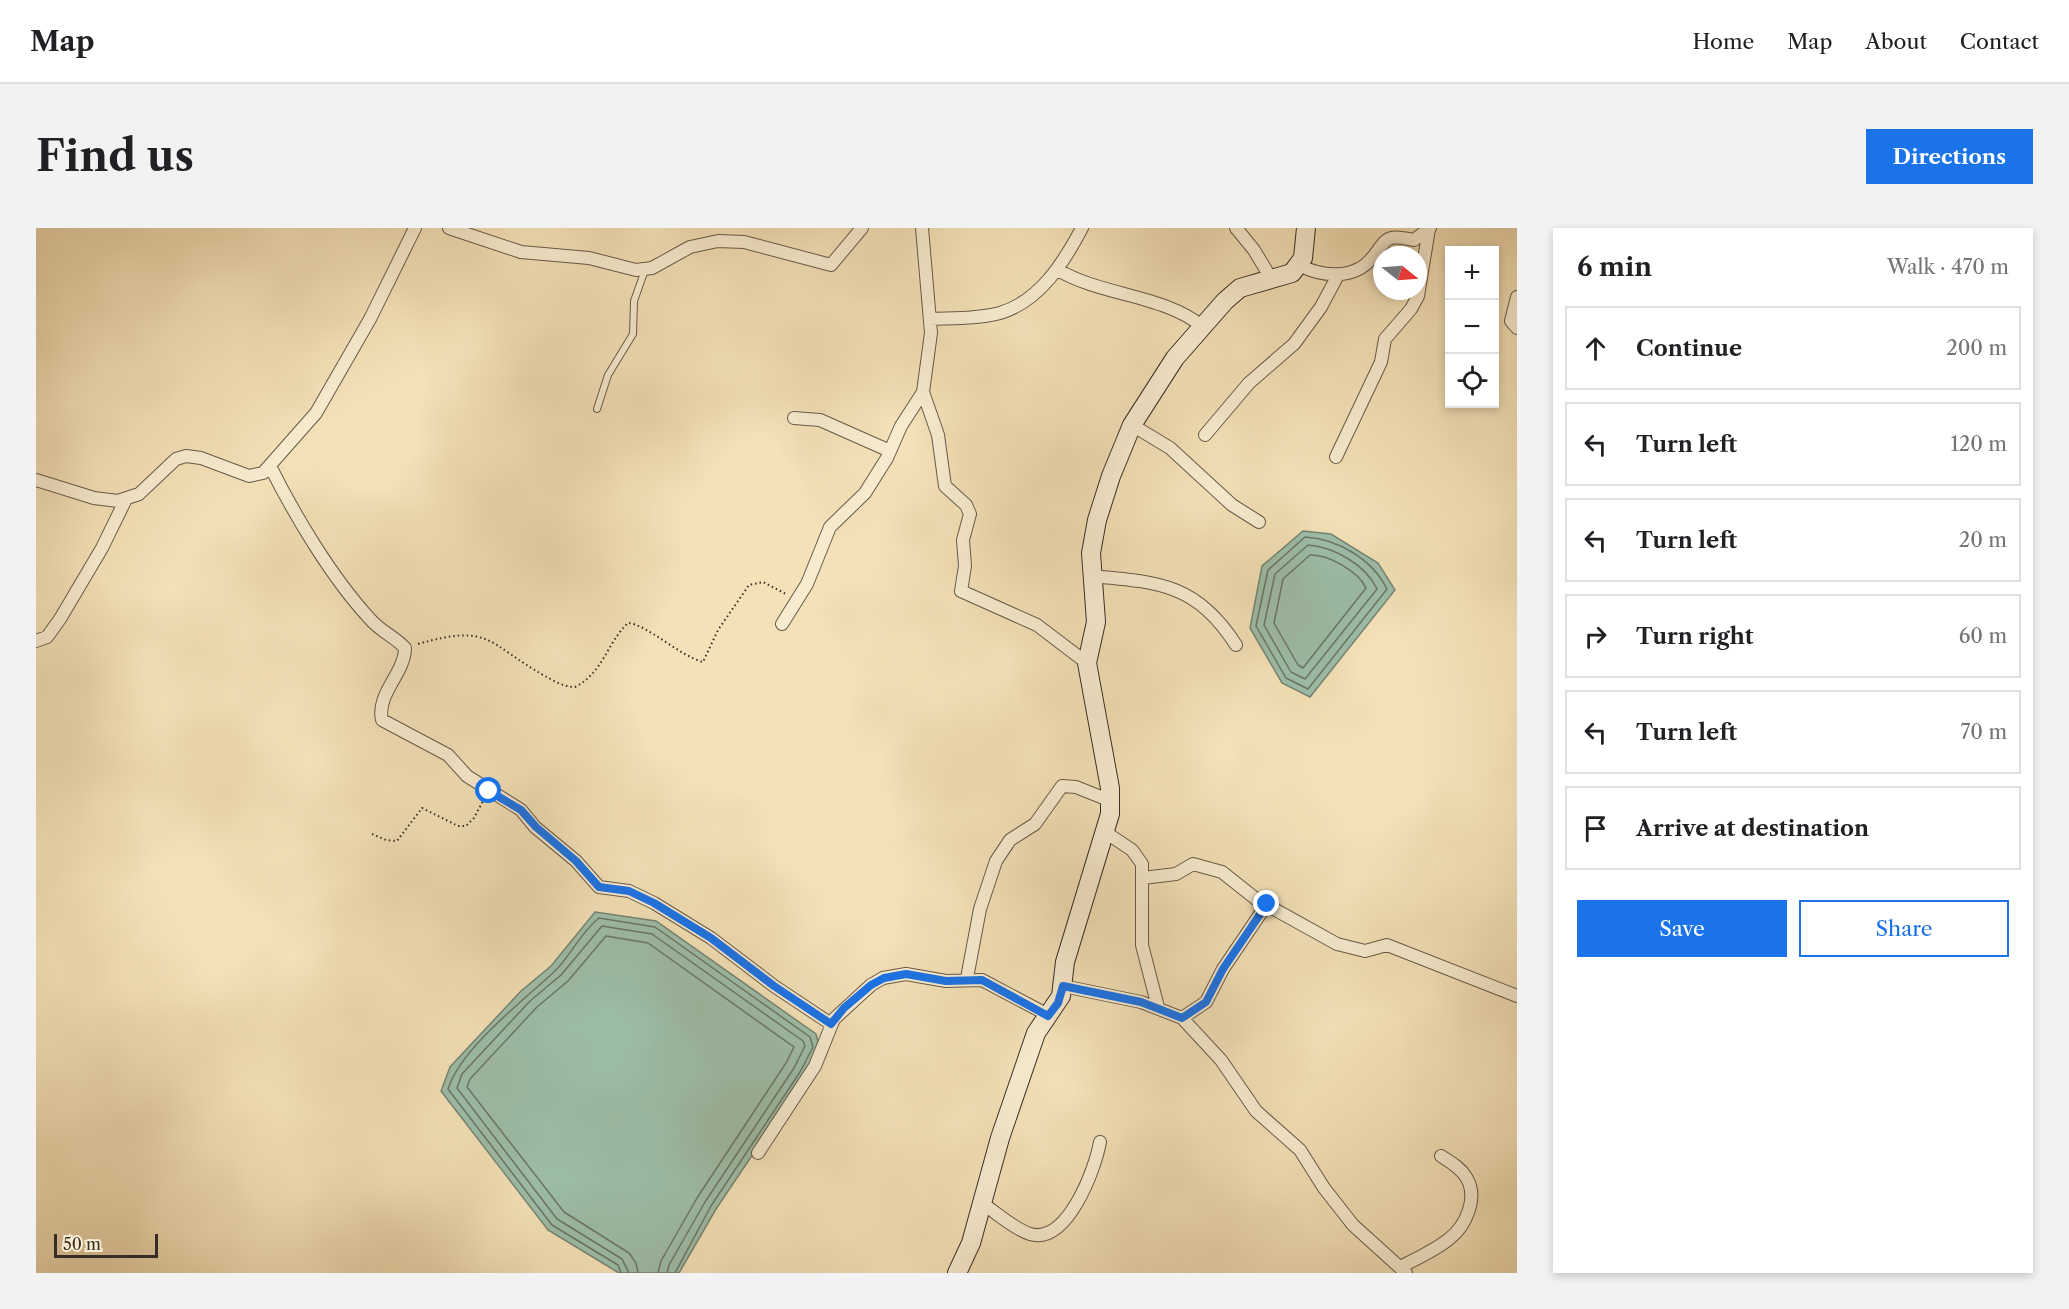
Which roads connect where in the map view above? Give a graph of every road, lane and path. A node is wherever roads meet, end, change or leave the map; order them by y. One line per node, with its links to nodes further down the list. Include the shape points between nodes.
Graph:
1 (415, 228): 25 (street, via 370,319 316,413)
2 (449, 228): 10 (street, via 521,252 588,258)
3 (862, 228): 10 (street, via 831,265 767,247 718,241 677,252)
4 (922, 228): 15 (street)
5 (1082, 228): 11 (street)
6 (1236, 228): 13 (street)
7 (1306, 228): 9 (street)
8 (1430, 228): 12 (street, via 1414,240 1387,239 1370,261); 24 (street, via 1418,296 1384,339 1381,362)
9 (1299, 265): 12 (street, via 1320,274); 13 (street, via 1292,273)
10 (645, 270): 19 (lane, via 634,301 633,334 608,375)
11 (1058, 270): 15 (street, via 1033,293 1001,312); 16 (street, via 1100,288 1180,313)
12 (1338, 275): 22 (street, via 1294,344 1249,383)
13 (1272, 280): 16 (street, via 1240,288)
14 (1517, 297): 17 (street, via 1511,321)
15 (930, 319): 18 (street)
16 (1203, 327): 21 (street, via 1158,382)
17 (1517, 328)
18 (923, 392): 23 (street); 35 (street, via 938,435 945,486 966,505 970,514 963,540 965,566 961,591 1037,625)
19 (597, 410)
20 (794, 418): 23 (street, via 820,420)
21 (1132, 424): 28 (street, via 1170,448 1232,505); 29 (street, via 1097,520 1090,557)
22 (1205, 435)
23 (890, 451): 30 (street, via 865,493 830,527 812,574)
24 (1336, 458)
25 (270, 466): 27 (street, via 254,477 197,457 181,457 139,494); 34 (street, via 294,513 350,596 382,631)
26 (36, 480): 27 (street, via 94,498)
27 (125, 501): 32 (street, via 60,619 47,637)
28 (1259, 522)
29 (1092, 576): 33 (street, via 1160,585 1189,596 1215,614); 35 (street, via 1096,630)
30 (796, 600): 31 (street); 34 (path, via 763,582 749,585 718,630 703,662 628,623 598,670 575,687 556,682 514,659 495,642 473,634 438,638)
31 (782, 624)
32 (36, 641)
33 (1236, 645)
34 (405, 648): 36 (street, via 384,700 382,720 448,755 462,772)
35 (1087, 663): 37 (street)
36 (491, 793): 39 (path, via 466,826 458,826 422,808 397,841); 48 (street, via 521,810 599,887 629,891 654,903 711,938)
37 (1111, 801): 38 (street); 42 (street, via 1076,787 1062,786 1035,824 1004,847 985,890)
38 (1105, 832): 40 (street, via 1138,857); 43 (street, via 1065,962)
39 (372, 834)
40 (1143, 878): 41 (street, via 1176,874 1197,865 1222,872); 45 (street, via 1142,945)
41 (1267, 904): 44 (street, via 1297,924 1350,949 1365,951 1387,945); 47 (street, via 1223,969 1206,1002)
42 (967, 978): 46 (street, via 982,980); 48 (street, via 946,981 906,974 884,978 850,1002)
43 (1063, 986): 45 (street); 46 (street, via 1058,1003)
44 (1517, 996)
45 (1158, 1007): 47 (street)
46 (1048, 1016): 52 (street, via 1036,1033 1009,1110)
47 (1182, 1018): 53 (street, via 1221,1060 1256,1111 1300,1150 1353,1225)
48 (831, 1024): 50 (street, via 815,1066)
49 (1100, 1142): 52 (street, via 1090,1175 1067,1218 1055,1230 1039,1236 1029,1234)
50 (758, 1153)
51 (1441, 1156): 53 (street, via 1466,1176 1472,1196 1469,1208 1457,1232)
52 (983, 1203): 54 (street)
53 (1403, 1270)
54 (957, 1273)

